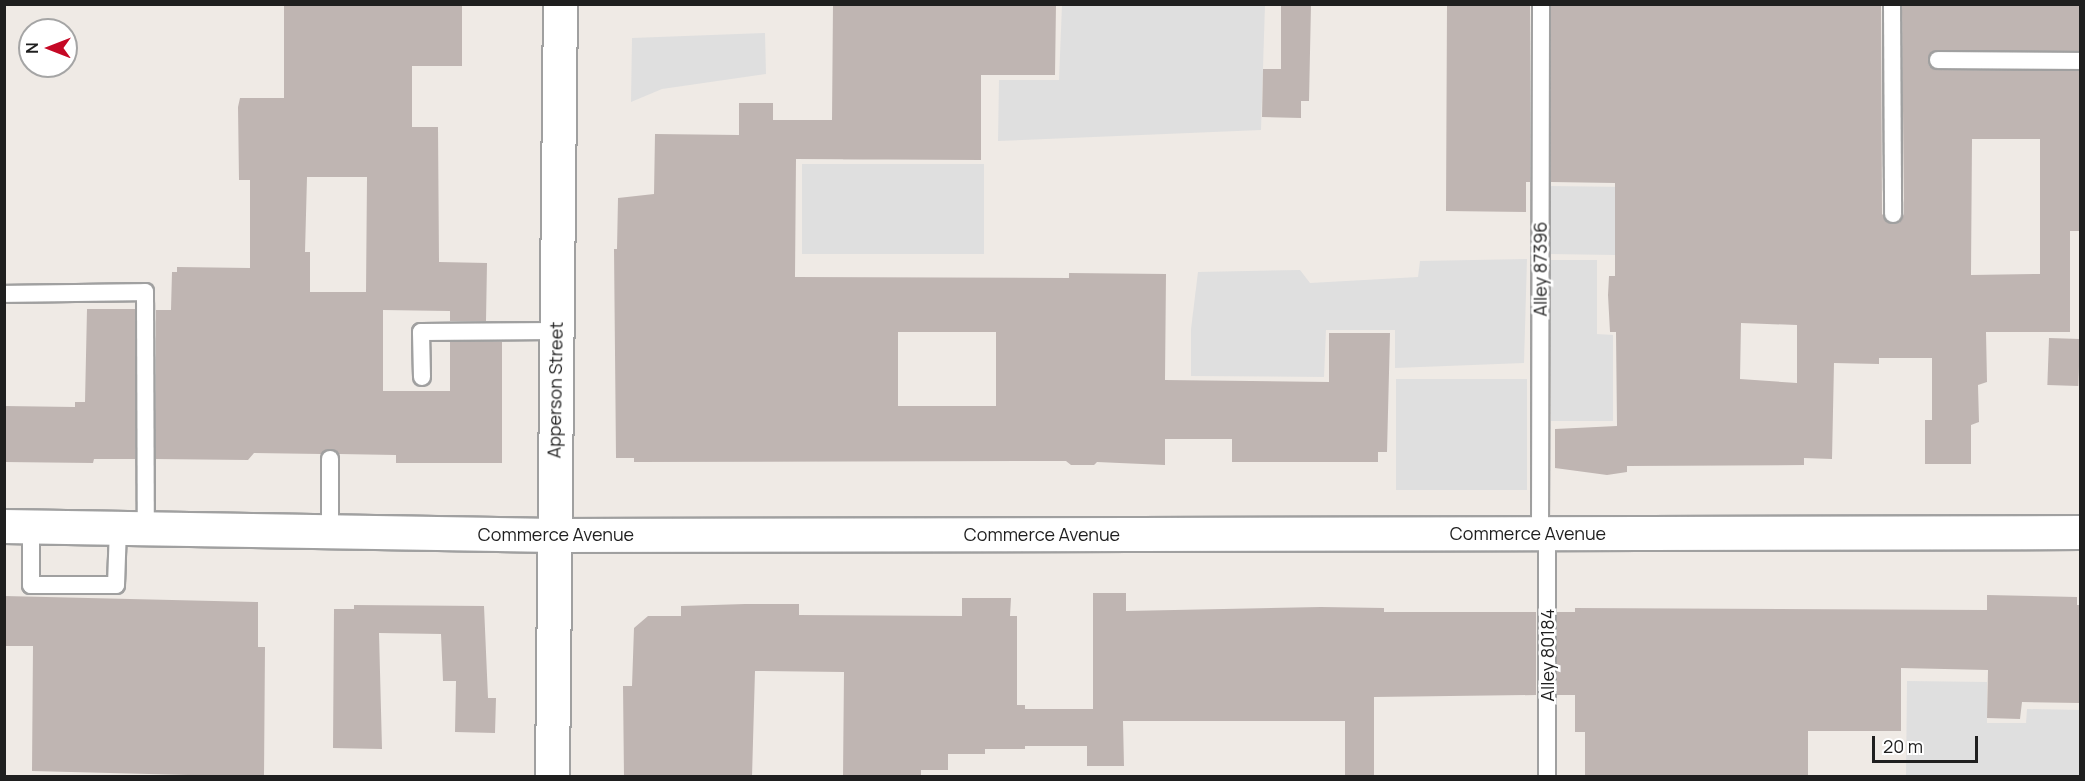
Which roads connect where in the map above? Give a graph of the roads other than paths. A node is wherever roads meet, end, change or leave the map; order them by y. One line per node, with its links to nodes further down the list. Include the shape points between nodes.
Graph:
1 (560, 4): 8 (street, Apperson Street)
2 (1541, 4): 15 (lane, Alley 87396)
3 (1893, 4): 6 (lane)
4 (1938, 60): 5 (lane)
5 (2080, 62)
6 (1893, 214)
7 (4, 294): 12 (lane, via 146,292)
8 (555, 331): 9 (lane, via 421,332); 16 (street, Apperson Street)
9 (422, 377)
10 (330, 459): 13 (lane)
11 (18, 527): 12 (street, Commerce Avenue); 12 (lane, via 31,585 116,585)
12 (132, 528): 13 (street, Commerce Avenue)
13 (330, 532): 16 (street, Commerce Avenue)
14 (2080, 532): 15 (street, Commerce Avenue)
15 (1543, 533): 16 (street, Commerce Avenue); 18 (lane, Alley 80184)
16 (554, 535): 17 (street, Apperson Street)
17 (552, 777)
18 (1547, 777)

